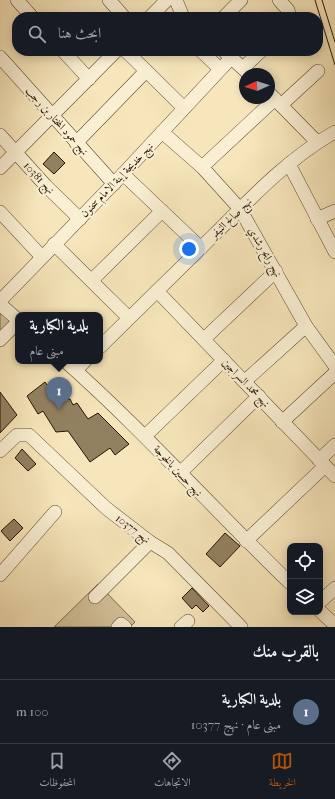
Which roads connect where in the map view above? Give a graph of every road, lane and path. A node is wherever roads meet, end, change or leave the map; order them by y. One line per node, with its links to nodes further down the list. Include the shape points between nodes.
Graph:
1 (17, 0): 7 (street)
2 (109, 0): 8 (street)
3 (167, 0): 9 (street)
4 (176, 0): 10 (street)
5 (241, 0): 11 (street)
6 (279, 0): 12 (street)
7 (28, 12)
8 (120, 12)
9 (155, 12)
10 (181, 12)
11 (229, 12)
12 (289, 12)
13 (68, 56): 26 (street)
14 (111, 56): 26 (street)
15 (131, 56): 24 (street)
16 (206, 56): 23 (street)
17 (227, 56): 23 (street, نهج خديجة إبنة الامام سحنون)
18 (230, 56): 21 (street)
19 (257, 56): 22 (street)
20 (3, 65): 30 (street, نهج حمود المختار بن رجب)
21 (243, 68)
22 (248, 68)
23 (220, 69): 29 (street, نهج خديجة إبنة الامام سحنون)
24 (146, 71): 29 (street); 35 (street)
25 (318, 71): 27 (street)
26 (89, 79): 30 (street)
27 (275, 99): 34 (street)
28 (270, 104): 38 (street)
29 (184, 108): 31 (street, نهج خديجة إبنة الامام سحنون)
30 (52, 116): 35 (street, نهج حمود المختار بن رجب); 36 (street)
31 (162, 132): 38 (street, نهج رابح رشدي); 40 (street, نهج خديجة إبنة الامام سحنون)
32 (335, 132): 34 (street, نهج صالح النيفر)
33 (0, 135): 36 (street, نهج 10381)
34 (316, 142): 37 (street, نهج صالح النيفر)
35 (76, 143): 40 (street, نهج حمود المختار بن رجب)
36 (15, 152): 39 (street); 45 (street, نهج 10381)
37 (289, 164): 41 (street, نهج صالح النيفر); 46 (street)
38 (202, 167): 41 (street, نهج رابح رشدي)
39 (0, 168)
40 (119, 179): 42 (street, نهج حمود المختار بن رجب); 45 (street, نهج خديجة إبنة الامام سحنون)
41 (240, 209): 48 (street, نهج صالح النيفر); 51 (street, نهج رابح رشدي)
42 (162, 211): 48 (street, نهج حمود المختار بن رجب); 52 (street)
43 (335, 211): 46 (street)
44 (0, 212): 50 (street)
45 (80, 219): 47 (street, نهج خديجة إبنة الامام سحنون)
46 (318, 219): 49 (street)
47 (54, 244): 50 (street, نهج خديجة إبنة الامام سحنون); 52 (street)
48 (201, 248): 53 (street, نهج صالح النيفر)
49 (335, 252)
50 (42, 257): 54 (street, نهج خديجة إبنة الامام سحنون)
51 (276, 271): 58 (street, نهج رابح رشدي); 59 (street)
52 (92, 280): 56 (street)
53 (157, 291): 56 (street, نهج صالح النيفر); 59 (street, نهج محمد السراجين)
54 (0, 302): 55 (street)
55 (15, 318)
56 (129, 318): 61 (street, نهج صالح النيفر)
57 (15, 324): 60 (street)
58 (306, 326): 65 (street, نهج رابح رشدي); 68 (street)
59 (204, 339): 62 (street, نهج محمد السراجين)
60 (0, 340)
61 (103, 344)
62 (224, 360): 68 (street, نهج محمد السراجين); 71 (street)
63 (69, 364): 66 (street, نهج حسين بالخوجة)
64 (82, 364): 66 (street)
65 (335, 366)
66 (76, 370): 71 (street, نهج حسين بالخوجة)
67 (335, 373): 70 (street)
68 (245, 381): 69 (street, نهج محمد السراجين)
69 (259, 396): 70 (street, نهج محمد السراجين); 75 (street)
70 (282, 422): 74 (street, نهج محمد السراجين)
71 (145, 436): 75 (street, نهج حسين بالخوجة)
72 (335, 445): 74 (street)
73 (0, 452): 79 (street, نهج 10377, via 18,435 29,435 106,508)
74 (322, 463): 76 (street, نهج محمد السراجين); 78 (street)
75 (180, 473): 78 (street, نهج حسين بالخوجة)
76 (335, 476)
77 (55, 512): 80 (street)
78 (246, 541): 81 (street, نهج حسين بالخوجة)
79 (150, 542): 83 (street); 89 (street, نهج 10377, via 168,553)
80 (0, 575)
81 (287, 580)
82 (335, 588): 84 (street)
83 (95, 597)
84 (323, 599)
85 (323, 614): 86 (street)
86 (335, 625)
87 (118, 627): 88 (street, via 121,624)
88 (125, 627)
89 (241, 627)

